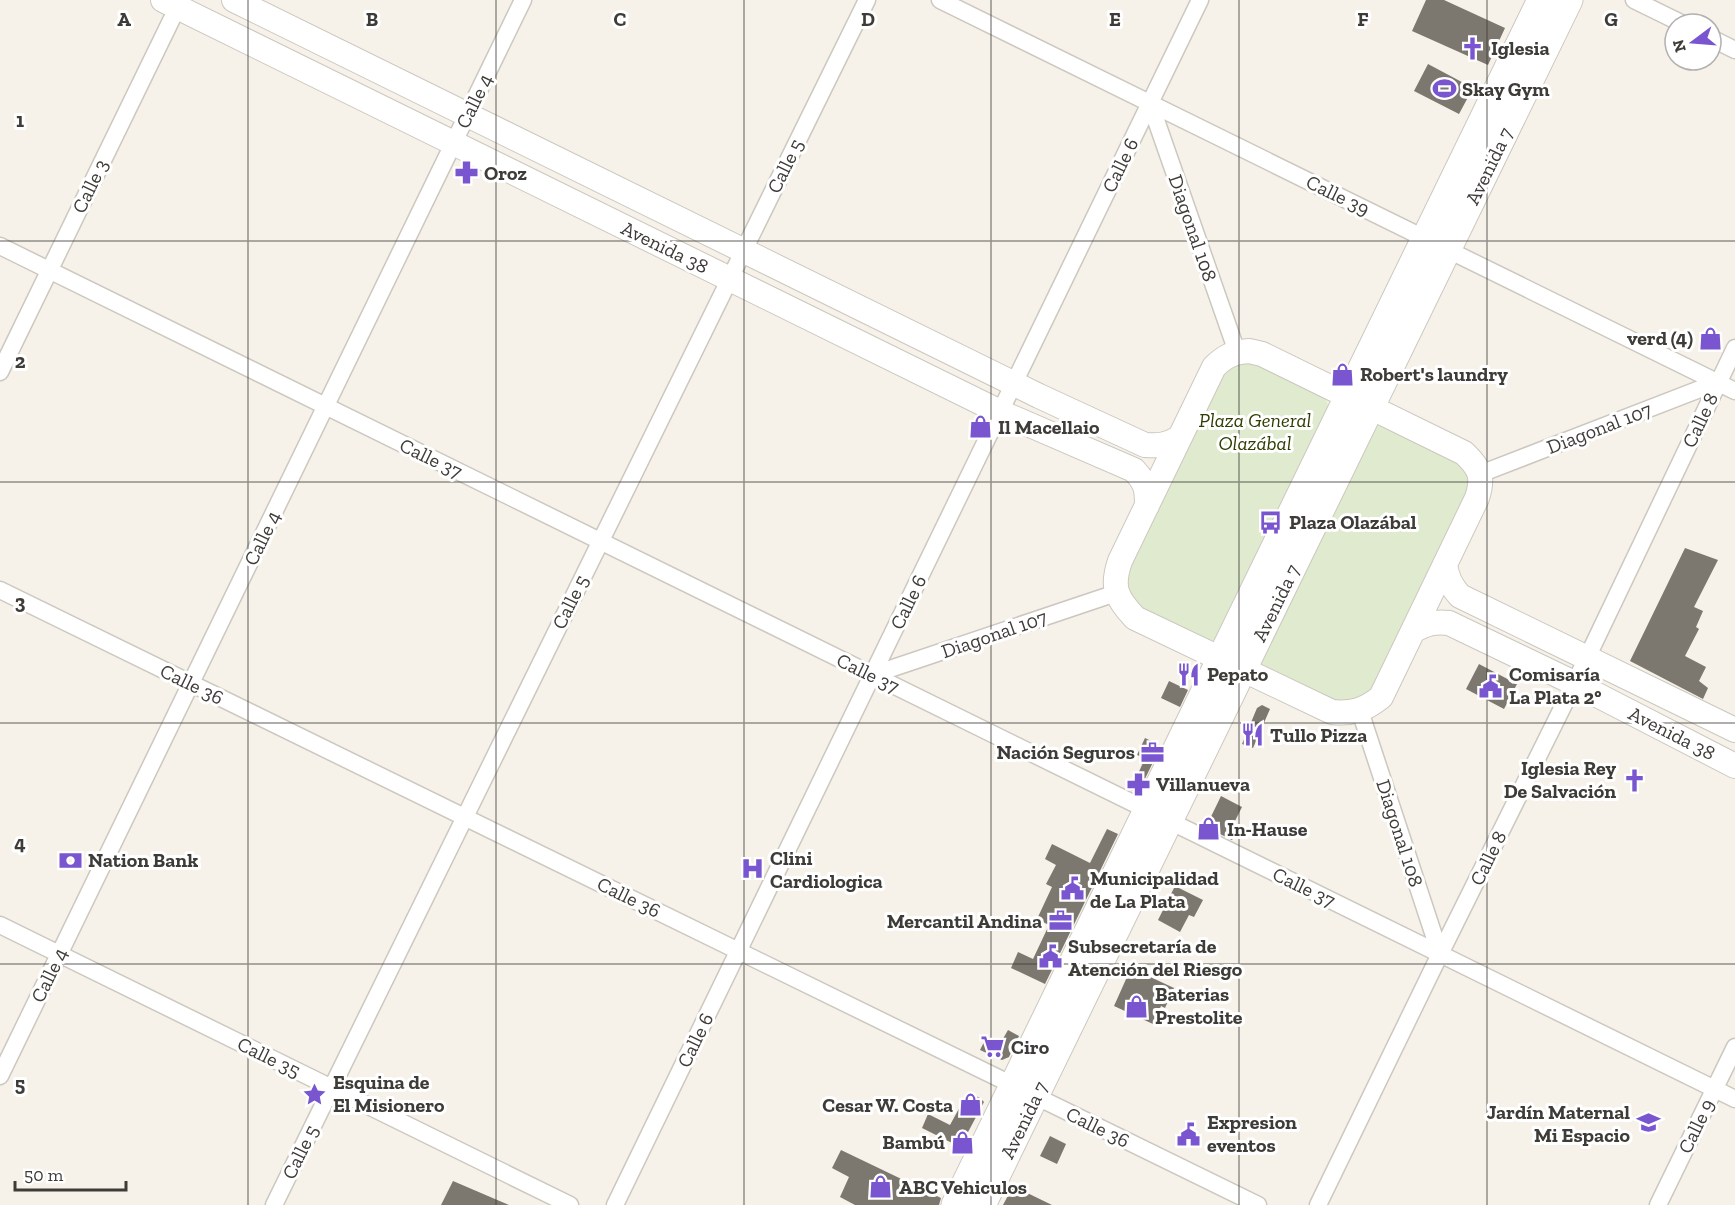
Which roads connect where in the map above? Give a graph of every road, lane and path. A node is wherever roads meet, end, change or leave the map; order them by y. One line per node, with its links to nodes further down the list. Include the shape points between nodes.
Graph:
1 (234, 0): 12 (main road, Avenida 38)
2 (523, 0): 12 (street, Calle 4)
3 (867, 0): 16 (street, Calle 5)
4 (940, 0): 11 (street, Calle 39)
5 (1200, 0): 11 (street, Calle 6)
6 (1541, 0): 14 (main road, Avenida 7)
7 (1569, 0): 14 (main road, Avenida 7)
8 (1634, 0): 10 (street)
9 (174, 2): 13 (main road, Avenida 38); 17 (street, Calle 3)
10 (1663, 14)
11 (1150, 103): 14 (street, Calle 39); 20 (street, Diagonal 108); 23 (street, Calle 6)
12 (467, 114): 13 (street, Calle 4); 16 (main road, Avenida 38)
13 (453, 142): 18 (main road, Avenida 38); 26 (street, Calle 4)
14 (1437, 244): 22 (street, Calle 39); 25 (main road, Avenida 7)
15 (0, 246): 17 (street, Calle 37)
16 (744, 251): 18 (street, Calle 5); 23 (main road, Avenida 38)
17 (49, 271): 21 (street, Calle 3); 26 (street, Calle 37)
18 (730, 279): 27 (main road, Avenida 38); 31 (street, Calle 5)
19 (1735, 348): 22 (street, Calle 8)
20 (1237, 352): 25 (main road, via 1263,354); 28 (main road, via 1214,367)
21 (0, 372)
22 (1718, 382): 24 (street, Calle 39); 29 (street, Diagonal 107); 36 (street, Calle 8)
23 (1014, 384): 27 (street, Calle 6); 28 (main road, Avenida 38, via 1145,445 1169,444)
24 (1735, 391)
25 (1360, 402): 29 (main road, via 1464,453); 37 (main road, Avenida 7)
26 (326, 406): 31 (street, Calle 37); 39 (street, Calle 4)
27 (1000, 412): 30 (main road, Avenida 38, via 1134,470 1143,479); 38 (street, Calle 6)
28 (1180, 437): 30 (main road)
29 (1480, 474): 32 (main road, via 1477,498)
30 (1147, 506): 34 (main road, via 1115,575)
31 (600, 542): 38 (street, Calle 37); 45 (street, Calle 5)
32 (1445, 564): 35 (main road); 36 (main road, Avenida 38, via 1447,577 1460,596)
33 (0, 590): 39 (street, Calle 36)
34 (1116, 593): 37 (main road, via 1135,618); 38 (street, Diagonal 107)
35 (1413, 631): 40 (main road, Avenida 38, via 1425,624 1449,622); 41 (main road, via 1381,697)
36 (1587, 658): 40 (street, Calle 8); 42 (main road, Avenida 38)
37 (1232, 665): 41 (main road, via 1332,712); 44 (main road, Avenida 7)
38 (872, 675): 44 (street, Calle 37); 47 (street, Calle 6)
39 (191, 683): 45 (street, Calle 36); 48 (street, Calle 4)
40 (1574, 683): 43 (main road, Avenida 38); 49 (street, Calle 8)
41 (1360, 711): 49 (street, Diagonal 108)
42 (1735, 730)
43 (1735, 766)
44 (1159, 816): 49 (street, Calle 37); 54 (main road, Avenida 7)
45 (465, 817): 47 (street, Calle 36); 52 (street, Calle 5)
46 (0, 924): 48 (street, Calle 35)
47 (738, 951): 54 (street, Calle 36); 58 (street, Calle 6)
48 (60, 954): 51 (street, Calle 4); 52 (street, Calle 35)
49 (1440, 954): 53 (street, Calle 37); 62 (street, Calle 8)
50 (1735, 1047): 53 (street, Calle 9)
51 (0, 1076)
52 (332, 1088): 56 (street, Calle 5); 57 (street, Calle 35)
53 (1715, 1089): 55 (street, Calle 37); 63 (street, Calle 9)
54 (1024, 1091): 59 (main road, Avenida 7); 60 (main road, Avenida 7); 61 (street, Calle 36)
55 (1735, 1099)
56 (274, 1205)
57 (570, 1205)
58 (615, 1205)
59 (955, 1205)
60 (982, 1205)
61 (1258, 1205)
62 (1318, 1205)
63 (1658, 1205)

